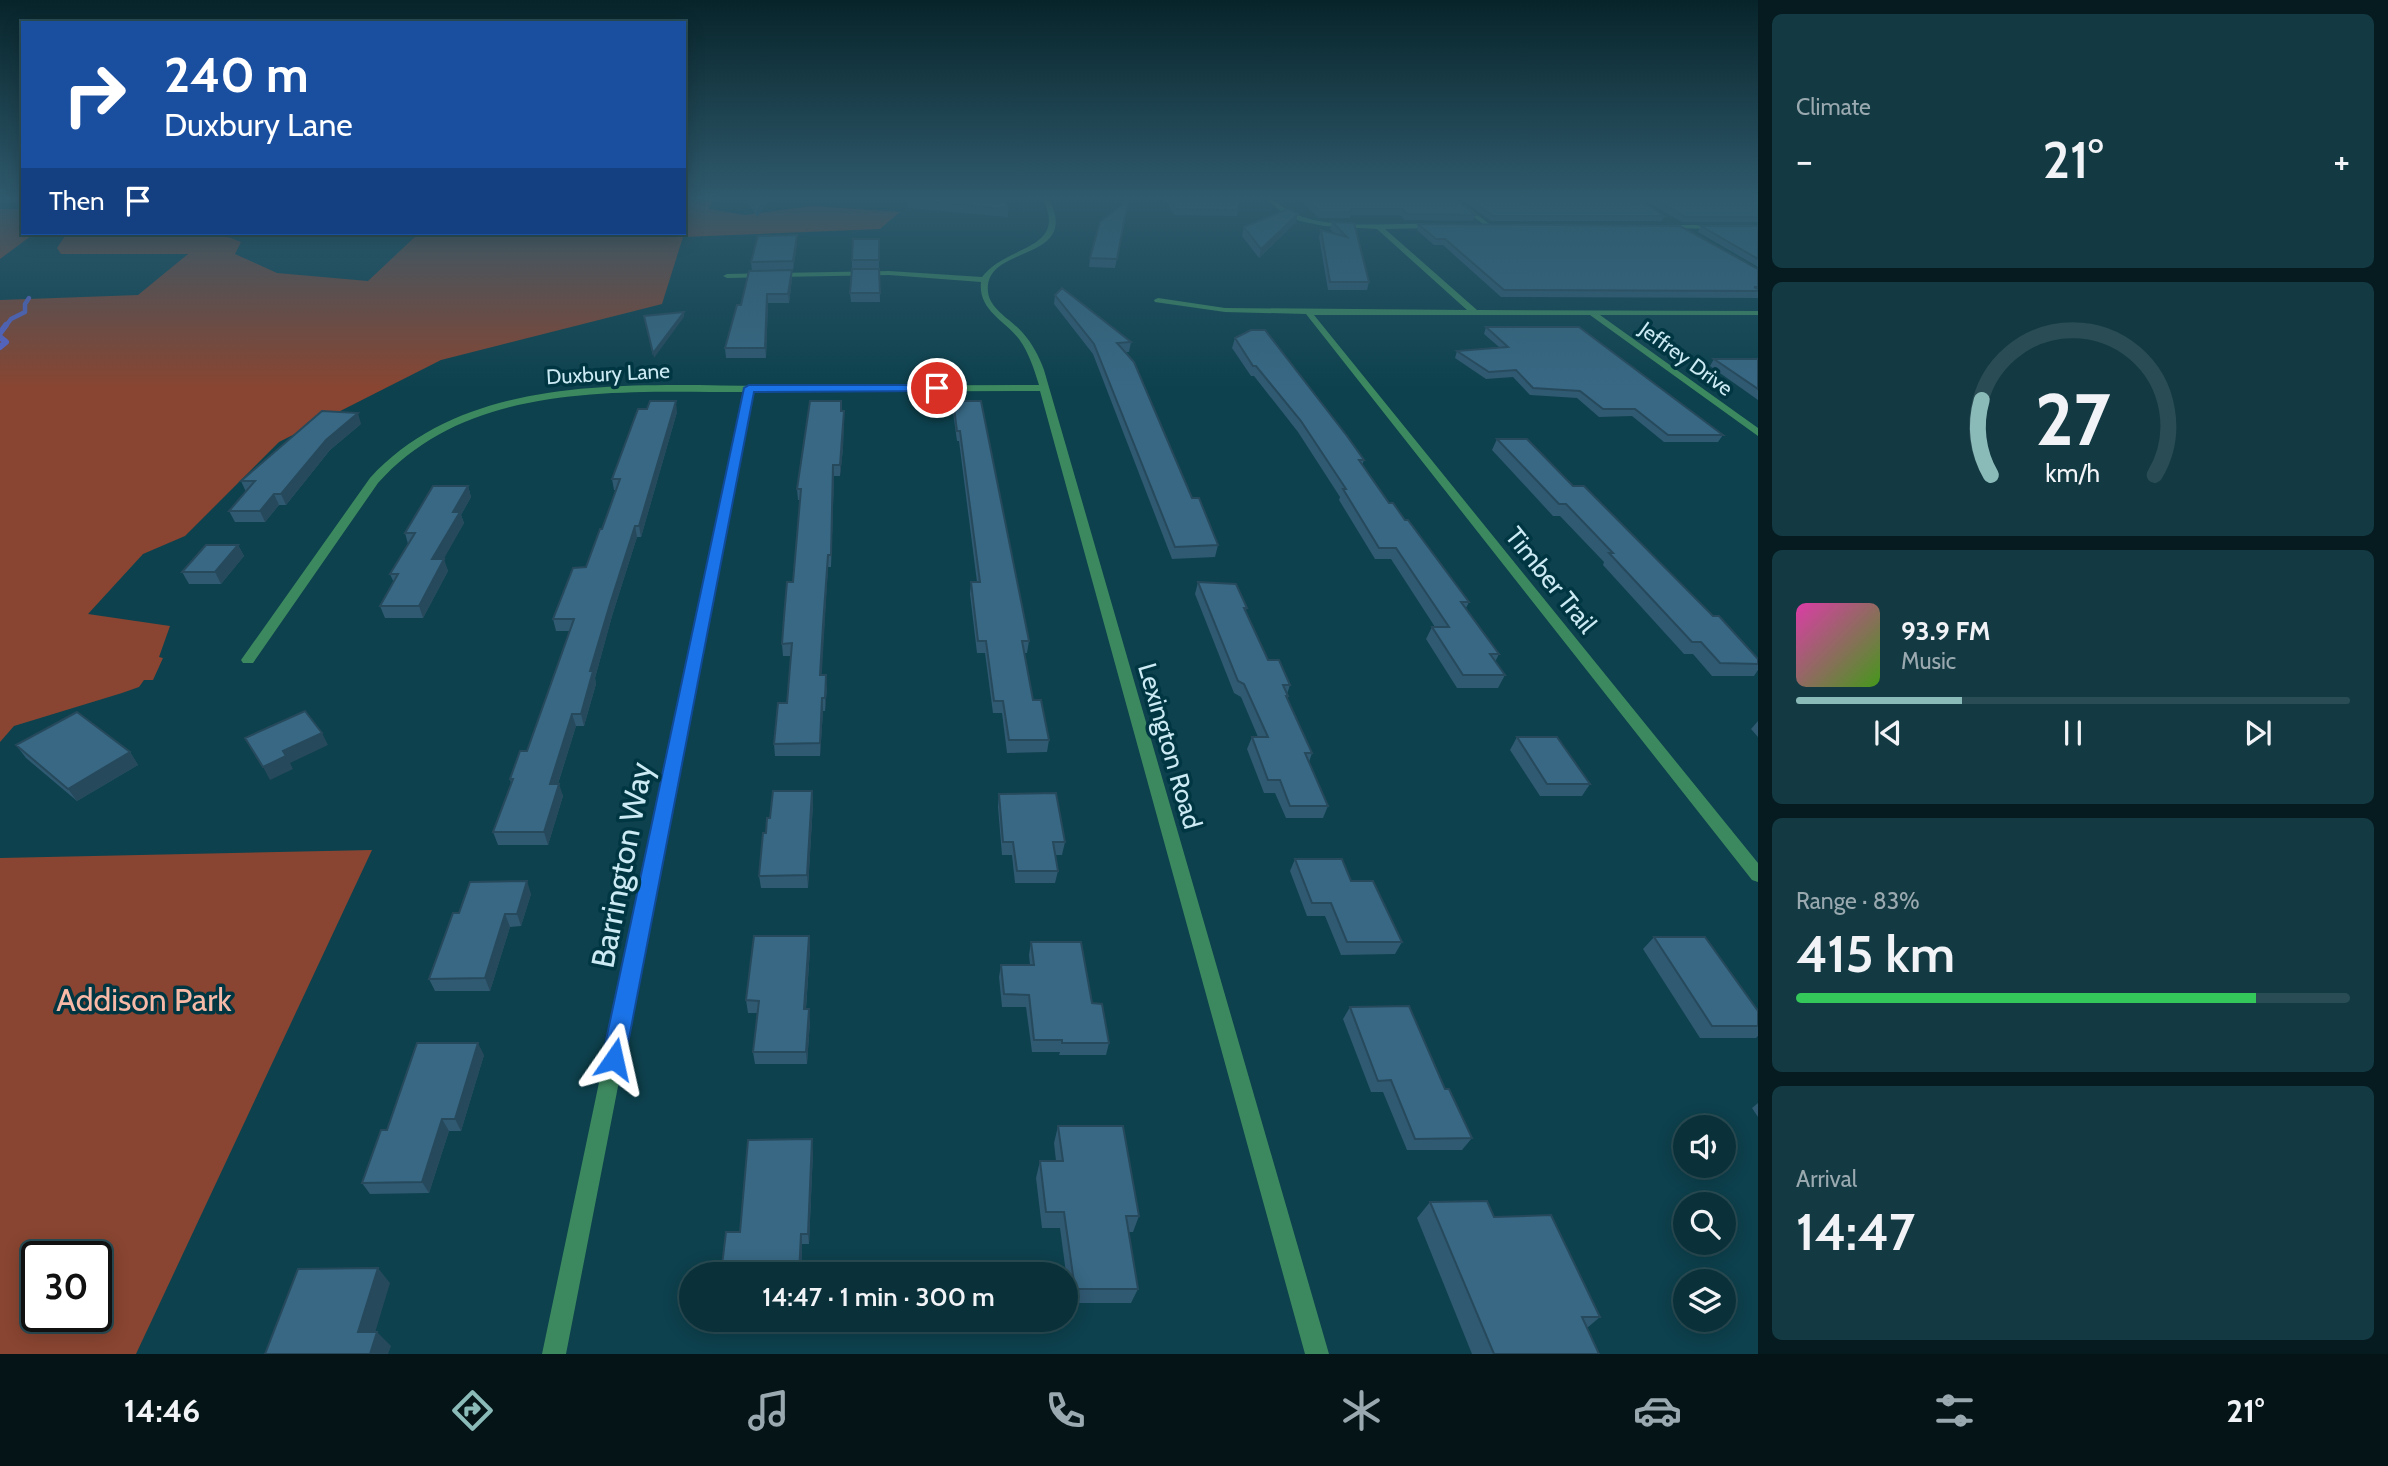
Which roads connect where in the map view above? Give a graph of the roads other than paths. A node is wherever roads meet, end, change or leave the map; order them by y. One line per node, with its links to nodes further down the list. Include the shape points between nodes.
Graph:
1 (1003, 262): 4 (street)
2 (1418, 262): 7 (street)
3 (727, 276): 4 (street, via 889,273)
4 (985, 280): 11 (street, Lexington Road, via 987,302 1028,346)
5 (1158, 300): 6 (street, via 1225,310)
6 (1308, 312): 7 (street); 14 (street, Timber Trail)
7 (1474, 312): 8 (street)
8 (1592, 313): 9 (street); 12 (street, Jeffrey Drive)
9 (1758, 313)
10 (749, 388): 11 (street, Duxbury Lane); 13 (street, Duxbury Lane, via 570,392 490,409 435,433 402,454 377,478); 15 (street, Barrington Way)
11 (1044, 388): 16 (street, Lexington Road)
12 (1758, 433)
13 (248, 660)
14 (1758, 875)
15 (554, 1354)
16 (1317, 1354)

